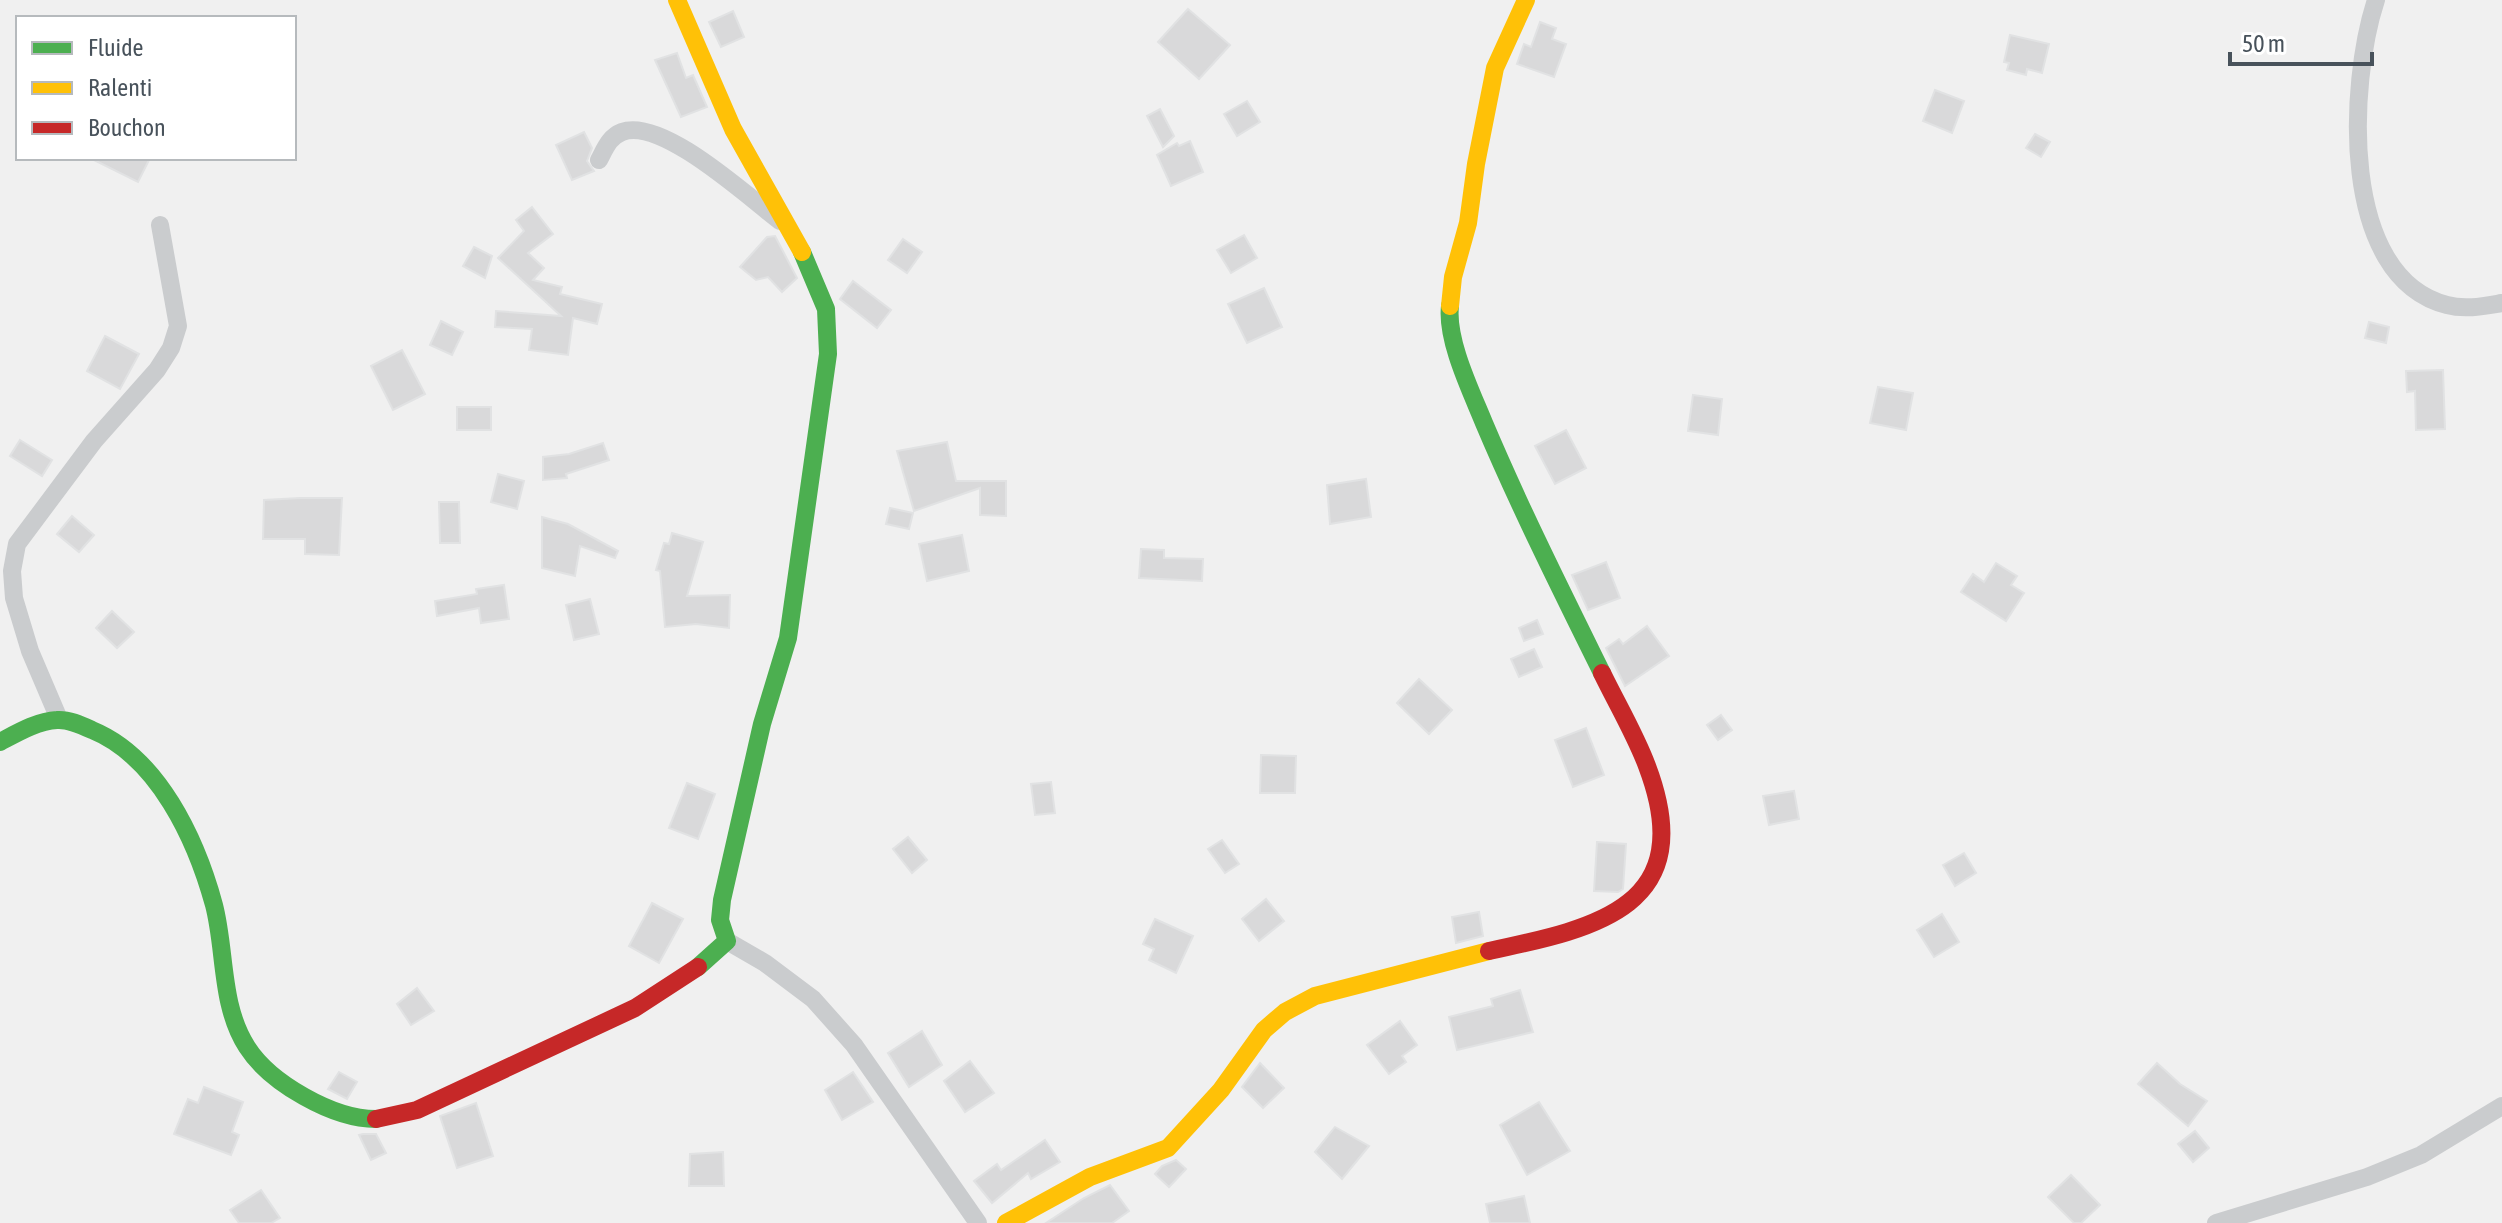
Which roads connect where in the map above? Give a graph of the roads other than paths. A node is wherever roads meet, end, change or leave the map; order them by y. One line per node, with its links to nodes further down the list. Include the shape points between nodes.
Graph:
1 (677, 0): 6 (street, via 733,129)
2 (1526, 0): 13 (street, via 1495,68 1448,320 1468,384 1517,500 1647,765 1662,826 1662,847 1652,874 1638,897 1617,912 1566,932 1315,996 1285,1012 1264,1030 1221,1090 1168,1148 1090,1177)
3 (2376, 0): 7 (street, via 2357,98 2358,162 2374,235 2418,293 2448,305)
4 (599, 160): 6 (street, via 620,132 639,129 661,135)
5 (160, 225): 8 (street, via 178,326 171,348 17,544 14,598)
6 (787, 226): 10 (street, via 826,309 828,354 788,638 762,724 722,900 720,920)
7 (2502, 303)
8 (59, 719): 9 (street); 10 (street, via 96,729 137,757 172,806 213,903 232,1006 250,1054 297,1094 356,1118 392,1119 417,1110 635,1008 692,972)
9 (0, 742)
10 (727, 941): 12 (street, via 813,999 854,1045)
11 (2502, 1106): 14 (street, via 2367,1177)
12 (978, 1223)
13 (1006, 1223)
14 (2216, 1223)

